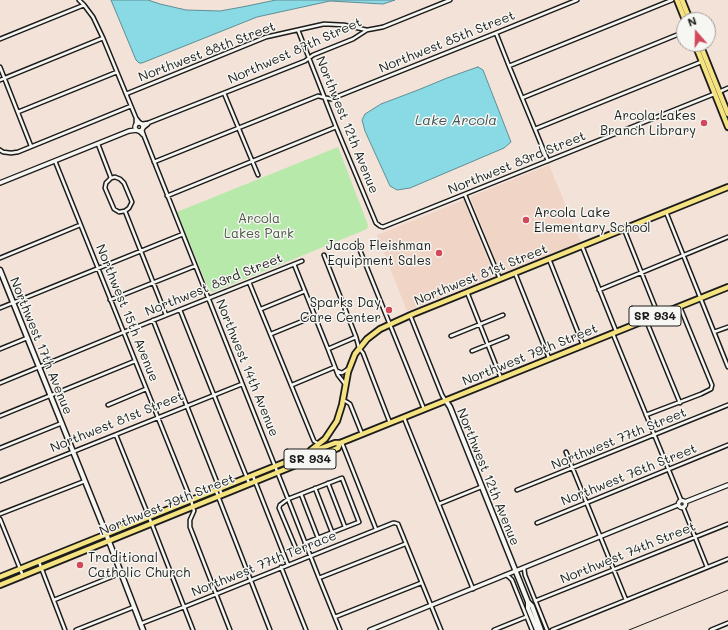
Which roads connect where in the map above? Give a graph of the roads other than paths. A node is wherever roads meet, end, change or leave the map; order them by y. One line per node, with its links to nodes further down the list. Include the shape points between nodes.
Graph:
1 (79, 0): 7 (street, Northwest 14th Avenue)
2 (450, 0): 11 (street, Northwest 87th Street, via 383,27)
3 (577, 0): 12 (street, Northwest 85th Street)
4 (672, 0): 20 (street)
5 (677, 0): 8 (main road)
6 (682, 0): 9 (main road)
7 (84, 5): 14 (street, Northwest 14th Avenue); 15 (street)
8 (682, 12)
9 (687, 12)
10 (298, 30): 11 (street, Northwest 88th Street, via 324,24); 18 (street, Northwest 12th Avenue); 28 (street, Northwest 88th Street, via 266,37)
11 (367, 30): 18 (street, Northwest 87th Street, via 353,39)
12 (496, 33): 20 (street); 29 (street, Northwest 85th Street, via 331,99)
13 (676, 35): 30 (street)
14 (103, 38): 22 (street, Northwest 14th Avenue); 23 (street)
15 (0, 39)
16 (698, 52): 19 (main road)
17 (703, 52): 27 (main road)
18 (309, 58): 26 (street, Northwest 87th Street); 29 (street, Northwest 12th Avenue)
19 (702, 61): 27 (main road); 38 (street)
20 (509, 66): 30 (street)
21 (0, 67): 23 (street)
22 (117, 72): 28 (street, Northwest 14th Avenue); 32 (street, Northwest 88th Street)
23 (4, 78): 24 (street); 32 (street)
24 (0, 80)
25 (728, 88): 27 (street, Northwest 83rd Street)
26 (224, 93): 34 (street, Northwest 87th Street); 37 (street)
27 (717, 93): 33 (main road); 36 (main road); 43 (street, Northwest 83rd Street)
28 (126, 94): 31 (street, Northwest 14th Avenue)
29 (325, 98): 35 (street, Northwest 12th Avenue); 37 (street, Northwest 85th Street, via 318,96)
30 (522, 98): 38 (street)
31 (131, 106): 34 (street, Northwest 14th Avenue); 40 (street)
32 (18, 112): 40 (street)
33 (728, 114)
34 (139, 127): 39 (street); 44 (street, Northwest 14th Avenue)
35 (336, 127): 45 (street); 55 (street, Northwest 12th Avenue, via 376,223)
36 (728, 127)
37 (239, 128): 44 (street, Northwest 85th Street); 45 (street)
38 (535, 129): 43 (street)
39 (98, 144): 42 (street); 47 (street)
40 (31, 146): 41 (street, via 18,152)
41 (1, 151)
42 (55, 161): 48 (street); 54 (street, Northwest 15th Avenue)
43 (548, 161): 50 (street, Northwest 83rd Street)
44 (154, 162): 51 (street, Northwest 14th Avenue)
45 (252, 162): 46 (street); 51 (street)
46 (258, 175)
47 (111, 178): 52 (street, via 105,188 114,209 119,212); 52 (street, via 115,177 124,183 132,202)
48 (0, 183)
49 (728, 187): 53 (main road, Northwest 81st Street / SR 934)
50 (465, 195): 55 (street, Northwest 83rd Street); 73 (street)
51 (167, 196): 57 (street, Northwest 14th Avenue)
52 (125, 211): 61 (street)
53 (666, 212): 56 (main road, Northwest 81st Street / SR 934); 63 (street)
54 (80, 225): 64 (street); 69 (street, Northwest 15th Avenue)
55 (380, 226)
56 (624, 229): 60 (main road, Northwest 81st Street / SR 934); 71 (street)
57 (182, 234): 61 (street); 68 (street, Northwest 14th Avenue)
58 (728, 237): 63 (street)
59 (358, 243): 95 (street)
60 (582, 246): 65 (main road, Northwest 81st Street / SR 934); 77 (street)
61 (140, 251): 69 (street); 75 (street)
62 (324, 255): 103 (street)
63 (684, 255): 71 (street); 81 (street)
64 (0, 258)
65 (549, 259): 72 (main road, Northwest 81st Street / SR 934); 108 (street)
66 (302, 261): 67 (street, Northwest 83rd Street)
67 (294, 264): 74 (street, Northwest 83rd Street); 78 (street)
68 (195, 266): 75 (street); 80 (street, Northwest 14th Avenue)
69 (98, 269): 82 (street, Northwest 15th Avenue); 83 (street)
70 (0, 270): 83 (main road, Northwest 17th Avenue)
71 (641, 272): 77 (street); 91 (street)
72 (515, 273): 73 (main road, Northwest 81st Street / SR 934); 113 (street)
73 (500, 279): 79 (main road, Northwest 81st Street / SR 934)
74 (249, 282): 80 (street, Northwest 83rd Street); 86 (street)
75 (153, 283): 82 (street); 88 (street)
76 (728, 287): 81 (main road, Northwest 79th Street / SR 934)
77 (599, 290): 99 (street)
78 (305, 291): 86 (street); 92 (street)
79 (467, 292): 89 (main road, Northwest 81st Street / SR 934); 96 (street)
80 (208, 298): 87 (street, Northwest 83rd Street); 121 (street, Northwest 14th Avenue)
81 (700, 298): 84 (main road, Northwest 79th Street / SR 934); 100 (street)
82 (110, 300): 98 (street, Northwest 15th Avenue)
83 (13, 303): 85 (street); 105 (main road, Northwest 17th Avenue)
84 (680, 306): 91 (main road, Northwest 79th Street / SR 934); 129 (street, via 712,385 710,389)
85 (0, 308)
86 (260, 309): 101 (street)
87 (180, 310): 88 (street, Northwest 83rd Street); 126 (street)
88 (166, 315): 93 (street, Northwest 83rd Street)
89 (410, 315): 95 (main road, Northwest 81st Street / SR 934); 128 (street, Northwest 12th Avenue)
90 (503, 315): 96 (street)
91 (658, 315): 94 (main road, Northwest 79th Street / SR 934)
92 (315, 316): 101 (street); 111 (street)
93 (153, 320): 98 (street, Northwest 83rd Street); 132 (street)
94 (646, 320): 99 (main road, Northwest 79th Street / SR 934); 129 (street)
95 (390, 324): 106 (main road, Northwest 81st Street / SR 934); 133 (street)
96 (479, 325): 102 (street); 107 (street)
97 (728, 327): 100 (street)
98 (124, 332): 114 (street, Northwest 15th Avenue); 115 (street, Northwest 83rd Street)
99 (614, 332): 108 (main road, Northwest 79th Street / SR 934); 134 (street)
100 (714, 332): 116 (street)
101 (271, 334): 123 (street)
102 (451, 336)
103 (356, 337): 106 (street, via 361,340); 109 (street); 111 (street)
104 (506, 337): 107 (street)
105 (28, 338): 110 (street); 115 (main road, Northwest 17th Avenue)
106 (367, 339): 109 (main road, Northwest 81st Street / SR 934)
107 (487, 345): 112 (street); 119 (street)
108 (583, 345): 113 (main road, Northwest 79th Street / SR 934)
109 (359, 348): 117 (main road, Northwest 81st Street / SR 934); 139 (street)
110 (0, 349)
111 (328, 349): 118 (street)
112 (472, 351)
113 (549, 359): 119 (main road, Northwest 79th Street / SR 934)
114 (135, 361): 124 (street, Northwest 15th Avenue); 125 (street)
115 (39, 366): 120 (street, Northwest 83rd Street); 125 (main road, Northwest 17th Avenue)
116 (728, 366)
117 (349, 368): 118 (street, via 342,373); 122 (main road, Northwest 81st Street / SR 934)
118 (336, 369): 122 (street); 123 (street)
119 (501, 379): 128 (main road, Northwest 79th Street / SR 934)
120 (0, 383)
121 (242, 384): 126 (street, Northwest 81st Street); 150 (street, Northwest 14th Avenue)
122 (346, 384): 127 (main road, Northwest 81st Street / SR 934)
123 (292, 385): 144 (street, via 314,441)
124 (146, 389): 130 (street); 136 (street, Northwest 15th Avenue)
125 (50, 395): 135 (street); 138 (main road, Northwest 17th Avenue)
126 (214, 395): 132 (street, Northwest 81st Street); 155 (street)
127 (343, 400): 141 (street, via 350,404); 144 (main road, Northwest 81st Street / SR 934, via 335,425)
128 (446, 401): 133 (main road, Northwest 79th Street / SR 934); 162 (main road, Northwest 12th Avenue)
129 (680, 403): 134 (street)
130 (108, 405)
131 (728, 405): 142 (street, Northwest 77th Street)
132 (186, 406): 136 (street, Northwest 81st Street); 164 (street)
133 (424, 410): 137 (main road, Northwest 79th Street / SR 934)
134 (646, 415): 142 (street)
135 (0, 416)
136 (158, 418): 140 (street, Northwest 81st Street); 169 (street, Northwest 15th Avenue)
137 (404, 418): 139 (main road, Northwest 79th Street / SR 934); 173 (street)
138 (62, 423): 146 (street); 147 (main road, Northwest 17th Avenue)
139 (390, 423): 141 (main road, Northwest 79th Street / SR 934)
140 (116, 434): 147 (street, Northwest 81st Street); 178 (street)
141 (363, 434): 143 (main road, Northwest 79th Street / SR 934)
142 (654, 435): 151 (street, Northwest 77th Street); 152 (street)
143 (341, 443): 149 (main road, Northwest 79th Street); 153 (main road, Northwest 79th Street / SR 934, via 338,448); 184 (street)
144 (319, 445): 149 (main road, Northwest 81st Street / SR 934)
145 (728, 445): 152 (street, Northwest 76th Street)
146 (0, 448)
147 (73, 451): 156 (street, Northwest 81st Street); 157 (main road, Northwest 17th Avenue)
148 (566, 452): 151 (street)
149 (308, 453): 150 (main road, Northwest 79th Street / SR 934)
150 (275, 466): 153 (street, Northwest 14th Avenue); 154 (main road, Northwest 79th Street / SR 934)
151 (572, 468): 165 (street, Northwest 77th Street); 171 (street)
152 (668, 470): 170 (street); 171 (street, Northwest 76th Street)
153 (278, 473): 158 (main road, Northwest 79th Street / SR 934); 168 (street, Northwest 14th Avenue)
154 (253, 475): 155 (main road, Northwest 79th Street / SR 934); 158 (street)
155 (247, 477): 160 (street); 164 (main road, Northwest 79th Street / SR 934)
156 (0, 481)
157 (85, 481): 177 (street); 186 (main road, Northwest 17th Avenue)
158 (255, 482): 160 (main road, Northwest 79th Street / SR 934); 197 (street)
159 (328, 483): 163 (street); 183 (street); 183 (street, via 342,478 348,492 359,522)
160 (250, 484): 167 (main road, Northwest 79th Street / SR 934)
161 (728, 485): 172 (street)
162 (482, 487): 173 (street); 204 (main road, Northwest 12th Avenue)
163 (315, 488): 166 (street); 185 (street)
164 (217, 489): 167 (street); 169 (main road, Northwest 79th Street / SR 934)
165 (517, 490)
166 (301, 494): 168 (street); 189 (street)
167 (220, 496): 175 (main road, Northwest 79th Street / SR 934); 210 (street)
168 (288, 499): 191 (street, Northwest 14th Avenue); 193 (street, via 279,508 296,551)
169 (191, 500): 175 (street, Northwest 15th Avenue); 178 (main road, Northwest 79th Street / SR 934)
170 (680, 500): 172 (street); 174 (street)
171 (586, 502): 180 (street, Northwest 76th Street); 187 (street)
172 (685, 502): 176 (street)
173 (439, 504): 213 (street)
174 (678, 505): 176 (street); 187 (street)
175 (193, 507): 181 (main road, Northwest 79th Street / SR 934); 214 (street, Northwest 15th Avenue, via 190,527)
176 (683, 507): 188 (street)
177 (0, 514)
178 (148, 517): 181 (street); 186 (main road, Northwest 79th Street / SR 934)
179 (0, 519): 202 (street)
180 (537, 523)
181 (151, 524): 190 (main road, Northwest 79th Street / SR 934); 220 (street)
182 (728, 524): 188 (street, Northwest 74th Street)
183 (345, 527): 185 (street)
184 (376, 529): 192 (street, Northwest 77th Terrace, via 393,523 398,524); 194 (street, Northwest 77th Terrace)
185 (332, 532): 189 (street)
186 (106, 534): 190 (main road, Northwest 17th Avenue); 196 (main road, Northwest 79th Street / SR 934)
187 (600, 536): 201 (street); 203 (street)
188 (695, 537): 199 (street); 203 (street, Northwest 74th Street)
189 (318, 538): 191 (street)
190 (109, 541): 200 (main road, Northwest 79th Street / SR 934); 205 (main road, Northwest 17th Avenue)
191 (305, 543): 193 (street, Northwest 14th Avenue)
192 (405, 544): 209 (street); 211 (street)
193 (307, 547): 194 (street, Northwest 14th Avenue)
194 (311, 555): 197 (street, Northwest 77th Terrace); 209 (street, Northwest 14th Avenue)
195 (728, 559): 199 (street)
196 (39, 562): 200 (street); 202 (main road, Northwest 79th Street / SR 934)
197 (288, 565): 198 (street, Northwest 77th Terrace)
198 (281, 567): 210 (street, Northwest 77th Terrace); 232 (street)
199 (707, 567): 217 (street)
200 (41, 568): 207 (main road, Northwest 79th Street / SR 934); 215 (street)
201 (524, 568): 204 (street); 216 (street, via 524,575)
202 (20, 569): 207 (street); 208 (main road, Northwest 79th Street / SR 934)
203 (613, 569): 216 (street, Northwest 74th Street); 217 (street)
204 (515, 571): 206 (street); 221 (main road, Northwest 12th Avenue, via 532,606)
205 (121, 573): 215 (street); 219 (main road, Northwest 17th Avenue)
206 (506, 575): 213 (street); 223 (street, via 512,580)
207 (22, 576): 212 (main road, Northwest 79th Street / SR 934)
208 (0, 577)
209 (319, 578): 222 (street, Northwest 14th Avenue)
210 (250, 580): 214 (street, Northwest 77th Terrace); 231 (street)
211 (422, 583): 218 (street); 222 (street)
212 (0, 585)
213 (473, 589): 218 (street)
214 (216, 594): 220 (street, Northwest 77th Terrace); 230 (street, Northwest 15th Avenue)
215 (54, 600): 226 (street)
216 (535, 600): 240 (street)
217 (626, 600): 241 (street)
218 (431, 605): 234 (street); 235 (street)
219 (134, 607): 225 (main road, Northwest 17th Avenue); 227 (street)
220 (184, 607): 225 (street, Northwest 77th Terrace); 229 (street)
221 (531, 610): 238 (main road, Northwest 12th Avenue); 239 (main road, Northwest 12th Avenue)
222 (335, 617): 233 (street, Northwest 14th Avenue)
223 (526, 617): 236 (street); 237 (street)
224 (728, 623): 242 (street)
225 (140, 624): 228 (main road, Northwest 17th Avenue)
226 (65, 630)
227 (76, 630)
228 (143, 630)
229 (193, 630)
230 (230, 630)
231 (270, 630)
232 (306, 630)
233 (340, 630)
234 (370, 630)
235 (441, 630)
236 (494, 630)
237 (532, 630)
238 (537, 630)
239 (542, 630)
240 (547, 630)
241 (552, 630)
242 (711, 630)

